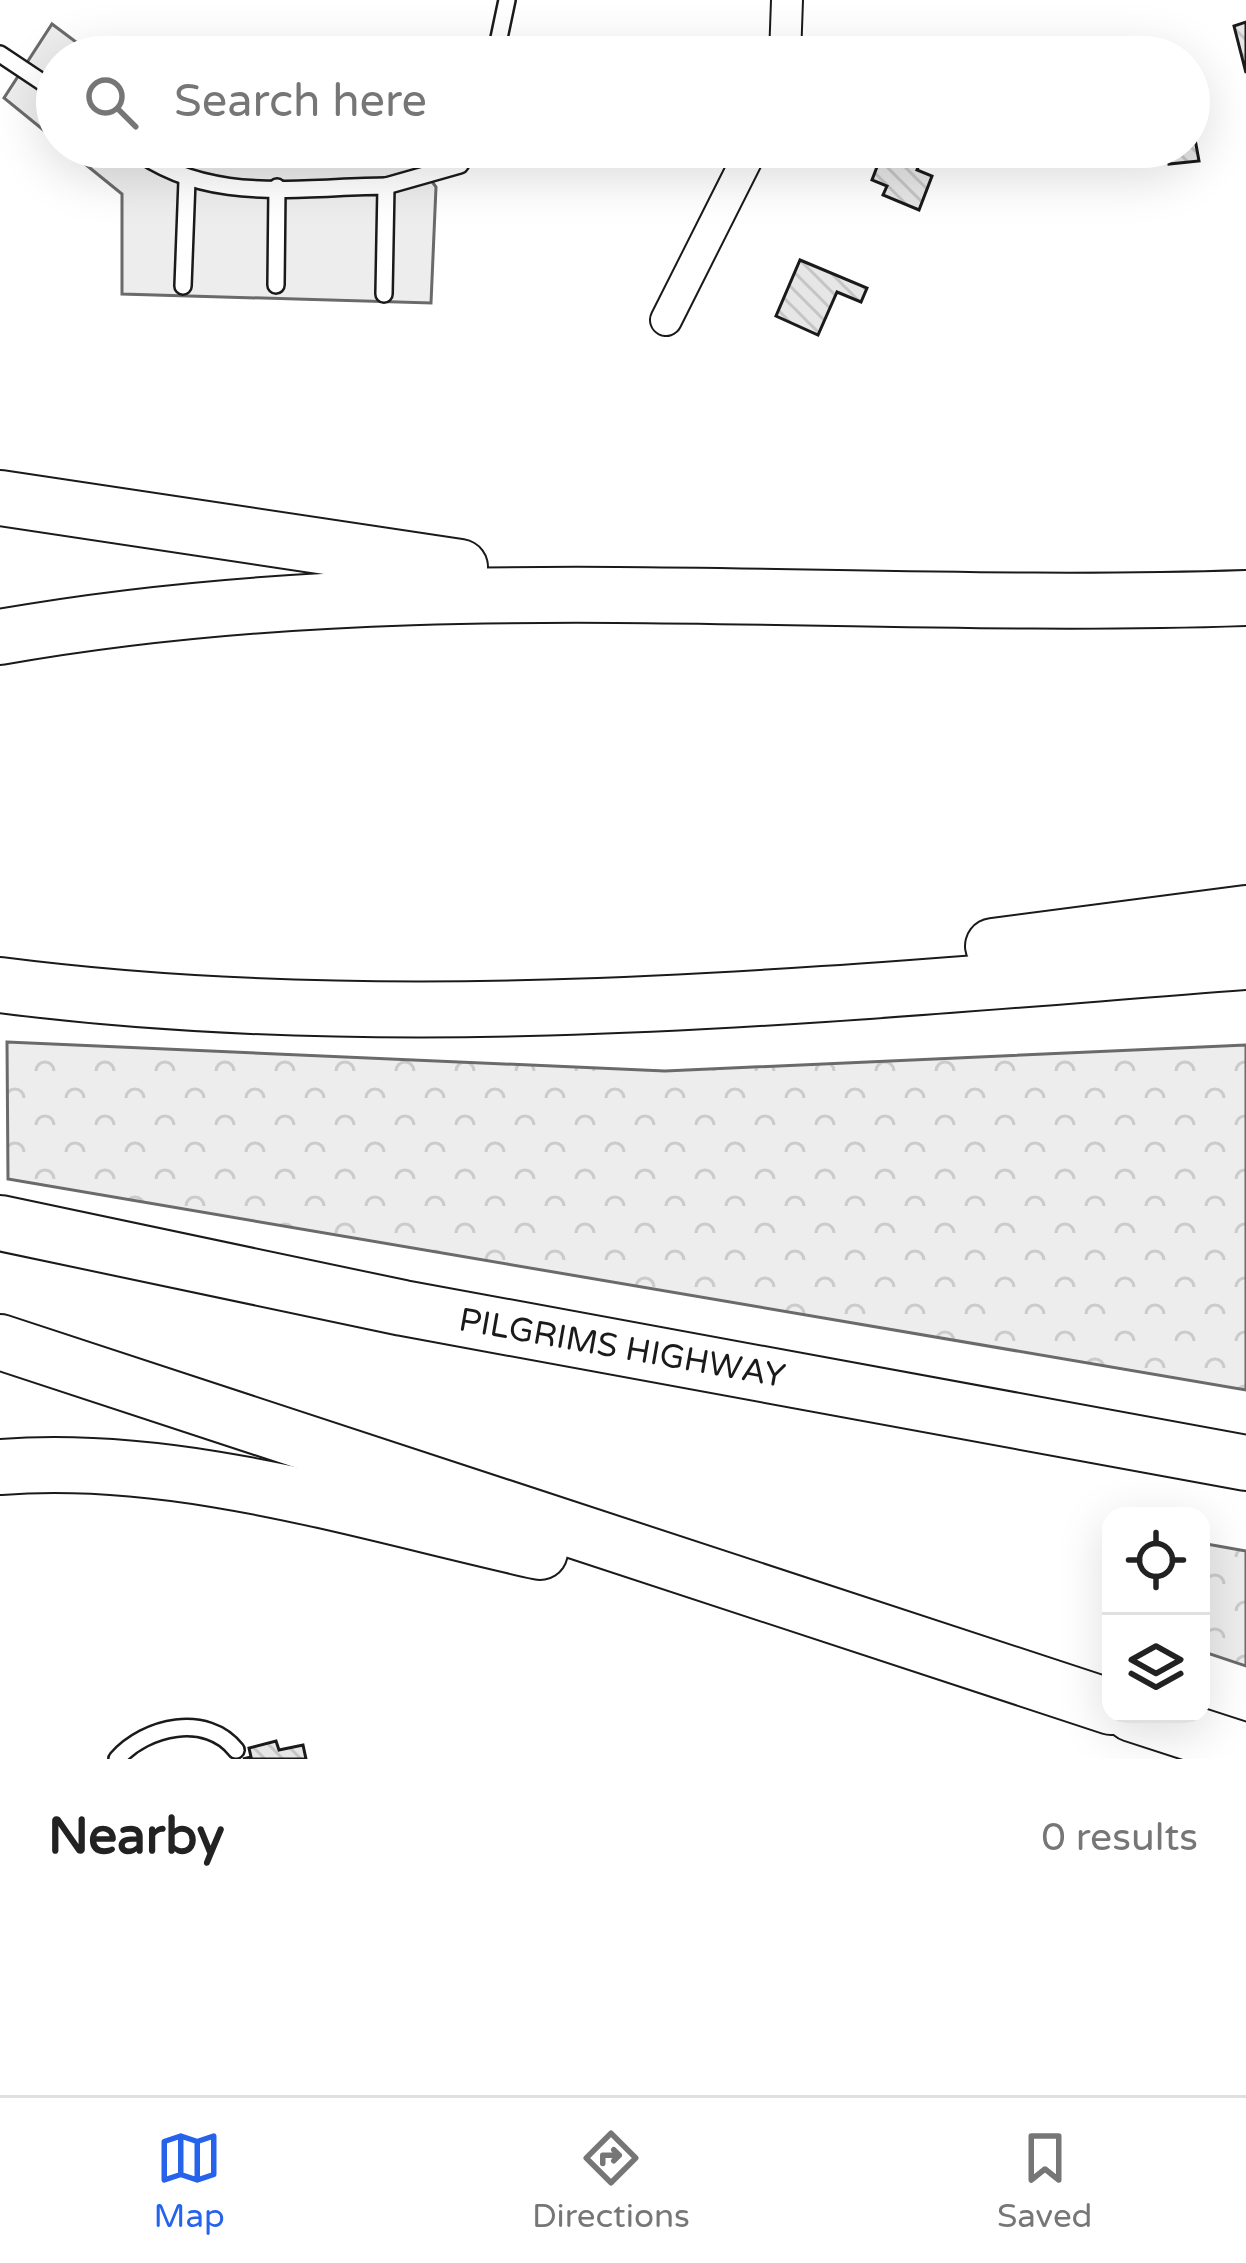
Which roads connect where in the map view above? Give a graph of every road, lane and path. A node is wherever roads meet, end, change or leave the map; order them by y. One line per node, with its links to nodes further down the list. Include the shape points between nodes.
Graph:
1 (507, 0): 3 (lane)
2 (787, 0): 4 (street)
3 (499, 36)
4 (786, 36)
5 (0, 54): 6 (lane)
6 (36, 78)
7 (158, 168): 10 (lane)
8 (449, 168): 11 (lane)
9 (742, 168): 16 (street)
10 (187, 180): 12 (lane, via 210,188); 14 (lane)
11 (386, 186): 12 (lane); 15 (lane)
12 (277, 187): 13 (lane)
13 (276, 285)
14 (184, 286)
15 (384, 294)
16 (666, 320)
17 (0, 497): 18 (highway, via 445,565)
18 (731, 595): 19 (highway, via 979,604); 20 (highway, via 352,596)
19 (1246, 598)
20 (0, 637)
21 (1246, 913): 24 (highway, via 992,946)
22 (1246, 962): 24 (highway)
23 (0, 985): 24 (highway, via 136,999 444,1007)
24 (809, 994)
25 (0, 1223): 27 (highway, PILGRIMS HIGHWAY, via 404,1308)
26 (0, 1342): 29 (highway)
27 (1246, 1463)
28 (0, 1467): 29 (highway, via 104,1466 226,1483 701,1588)
29 (932, 1649): 30 (highway)
30 (1102, 1704)
31 (1159, 1723): 32 (highway)
32 (1238, 1749)
33 (236, 1750): 34 (lane, via 223,1733 196,1725 132,1742)
34 (117, 1759)

